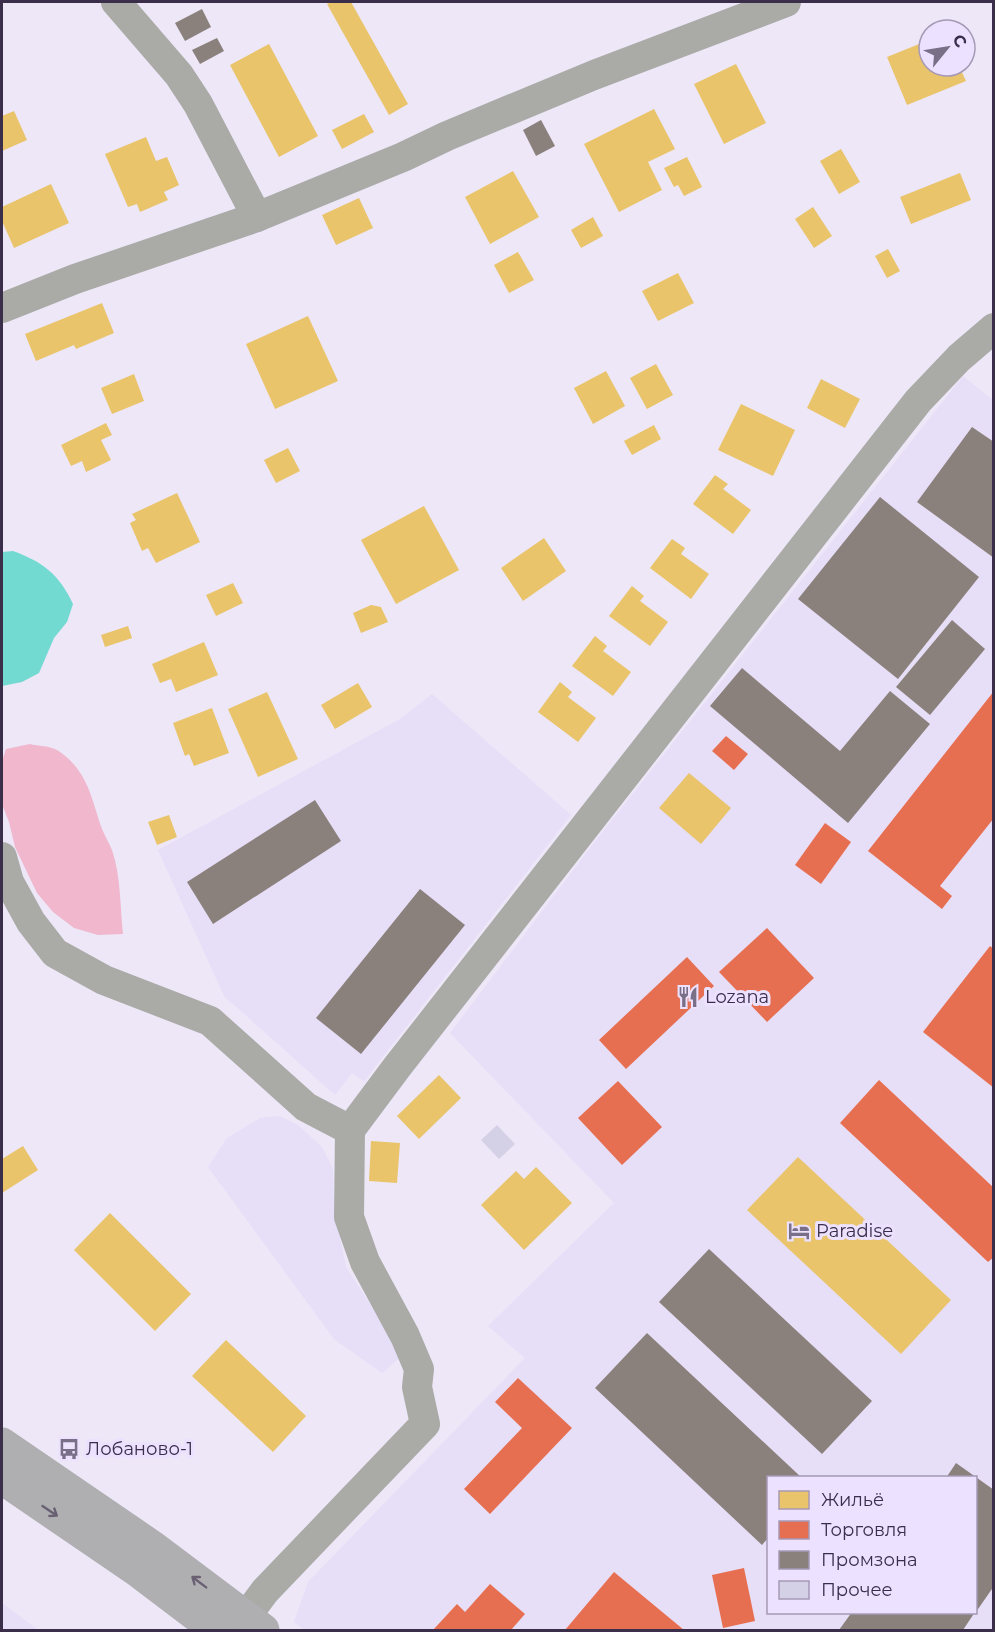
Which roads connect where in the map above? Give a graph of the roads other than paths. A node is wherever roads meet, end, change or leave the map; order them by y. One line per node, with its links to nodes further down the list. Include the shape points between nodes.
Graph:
1 (116, 2): 3 (street, via 179,75)
2 (786, 2): 3 (street, via 573,84)
3 (257, 217): 4 (street)
4 (2, 308)
5 (993, 328): 7 (street, via 918,401)
6 (2, 857): 7 (street, via 9,882 30,922 55,952 104,980 210,1021 306,1107)
7 (350, 1130): 10 (street, via 349,1217 365,1262 419,1369 417,1386 425,1424 265,1591)
8 (2, 1444): 10 (main road, one-way to 8, via 151,1546)
9 (2, 1478): 11 (main road, one-way to 11, via 137,1570)
10 (248, 1626)
11 (216, 1630)

